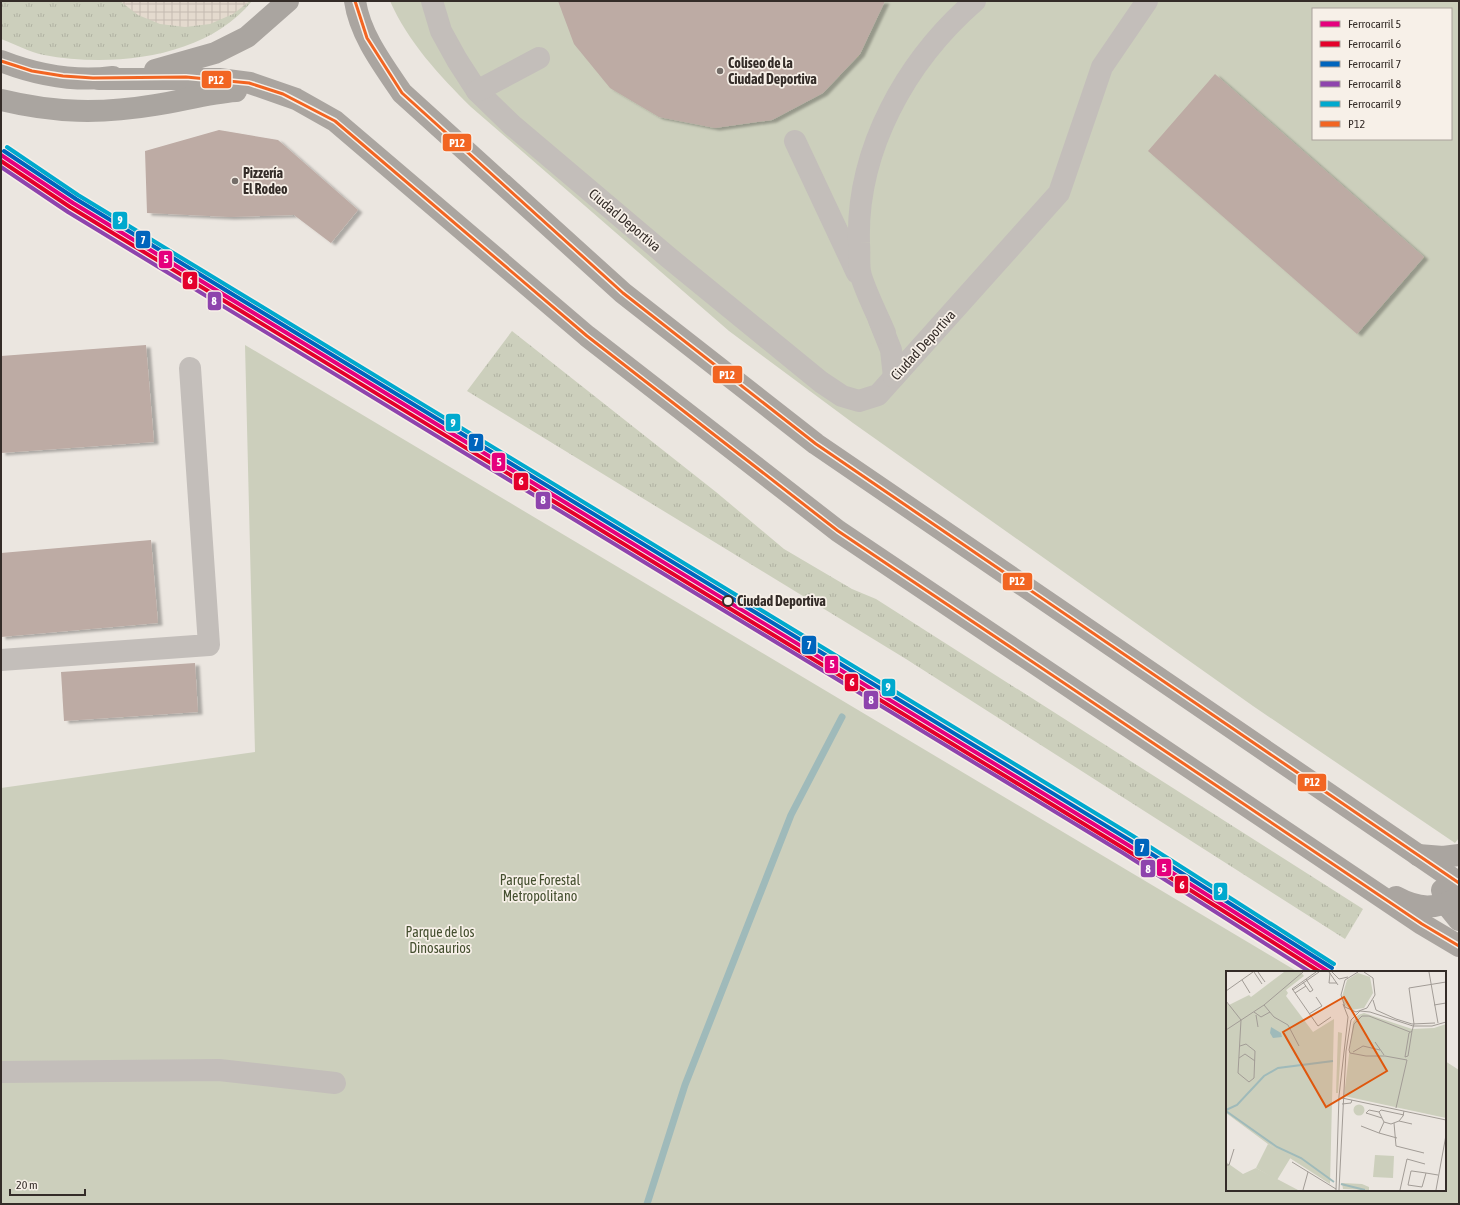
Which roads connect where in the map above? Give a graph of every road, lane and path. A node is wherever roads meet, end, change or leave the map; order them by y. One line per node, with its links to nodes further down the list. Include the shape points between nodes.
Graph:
1 (288, 1): 8 (highway, via 247,37 215,53 159,69)
2 (355, 1): 17 (highway, via 357,14 374,52 402,93 623,294 816,444)
3 (432, 1): 9 (lane, Ciudad Deportiva, via 441,31)
4 (975, 1): 13 (lane, via 956,17 932,45 907,80 876,139 862,194 859,230 860,275)
5 (1147, 1): 15 (lane, Ciudad Deportiva, via 1102,68 1059,193)
6 (539, 58): 9 (lane)
7 (1, 61): 8 (highway, via 61,77)
8 (99, 79): 10 (highway, via 219,79 250,83)
9 (477, 90): 15 (lane, Ciudad Deportiva, via 512,125 639,232 842,396 859,401 878,395)
10 (296, 99): 11 (highway, via 263,91 241,90 217,92 124,110 82,112 45,109); 19 (highway, via 334,121 587,336 838,531)
11 (1, 100)
12 (795, 142): 13 (lane)
13 (885, 333): 15 (lane, via 891,350)
14 (190, 368): 16 (lane, via 209,645)
15 (894, 377)
16 (1, 660)
17 (1418, 855): 18 (highway); 20 (highway)
18 (1459, 855)
19 (1343, 871): 21 (highway, via 1411,905); 22 (highway)
20 (1450, 877): 21 (highway, via 1440,882)
21 (1455, 907)
22 (1459, 946)
23 (1, 1072): 24 (lane, via 219,1070)
24 (335, 1083)

